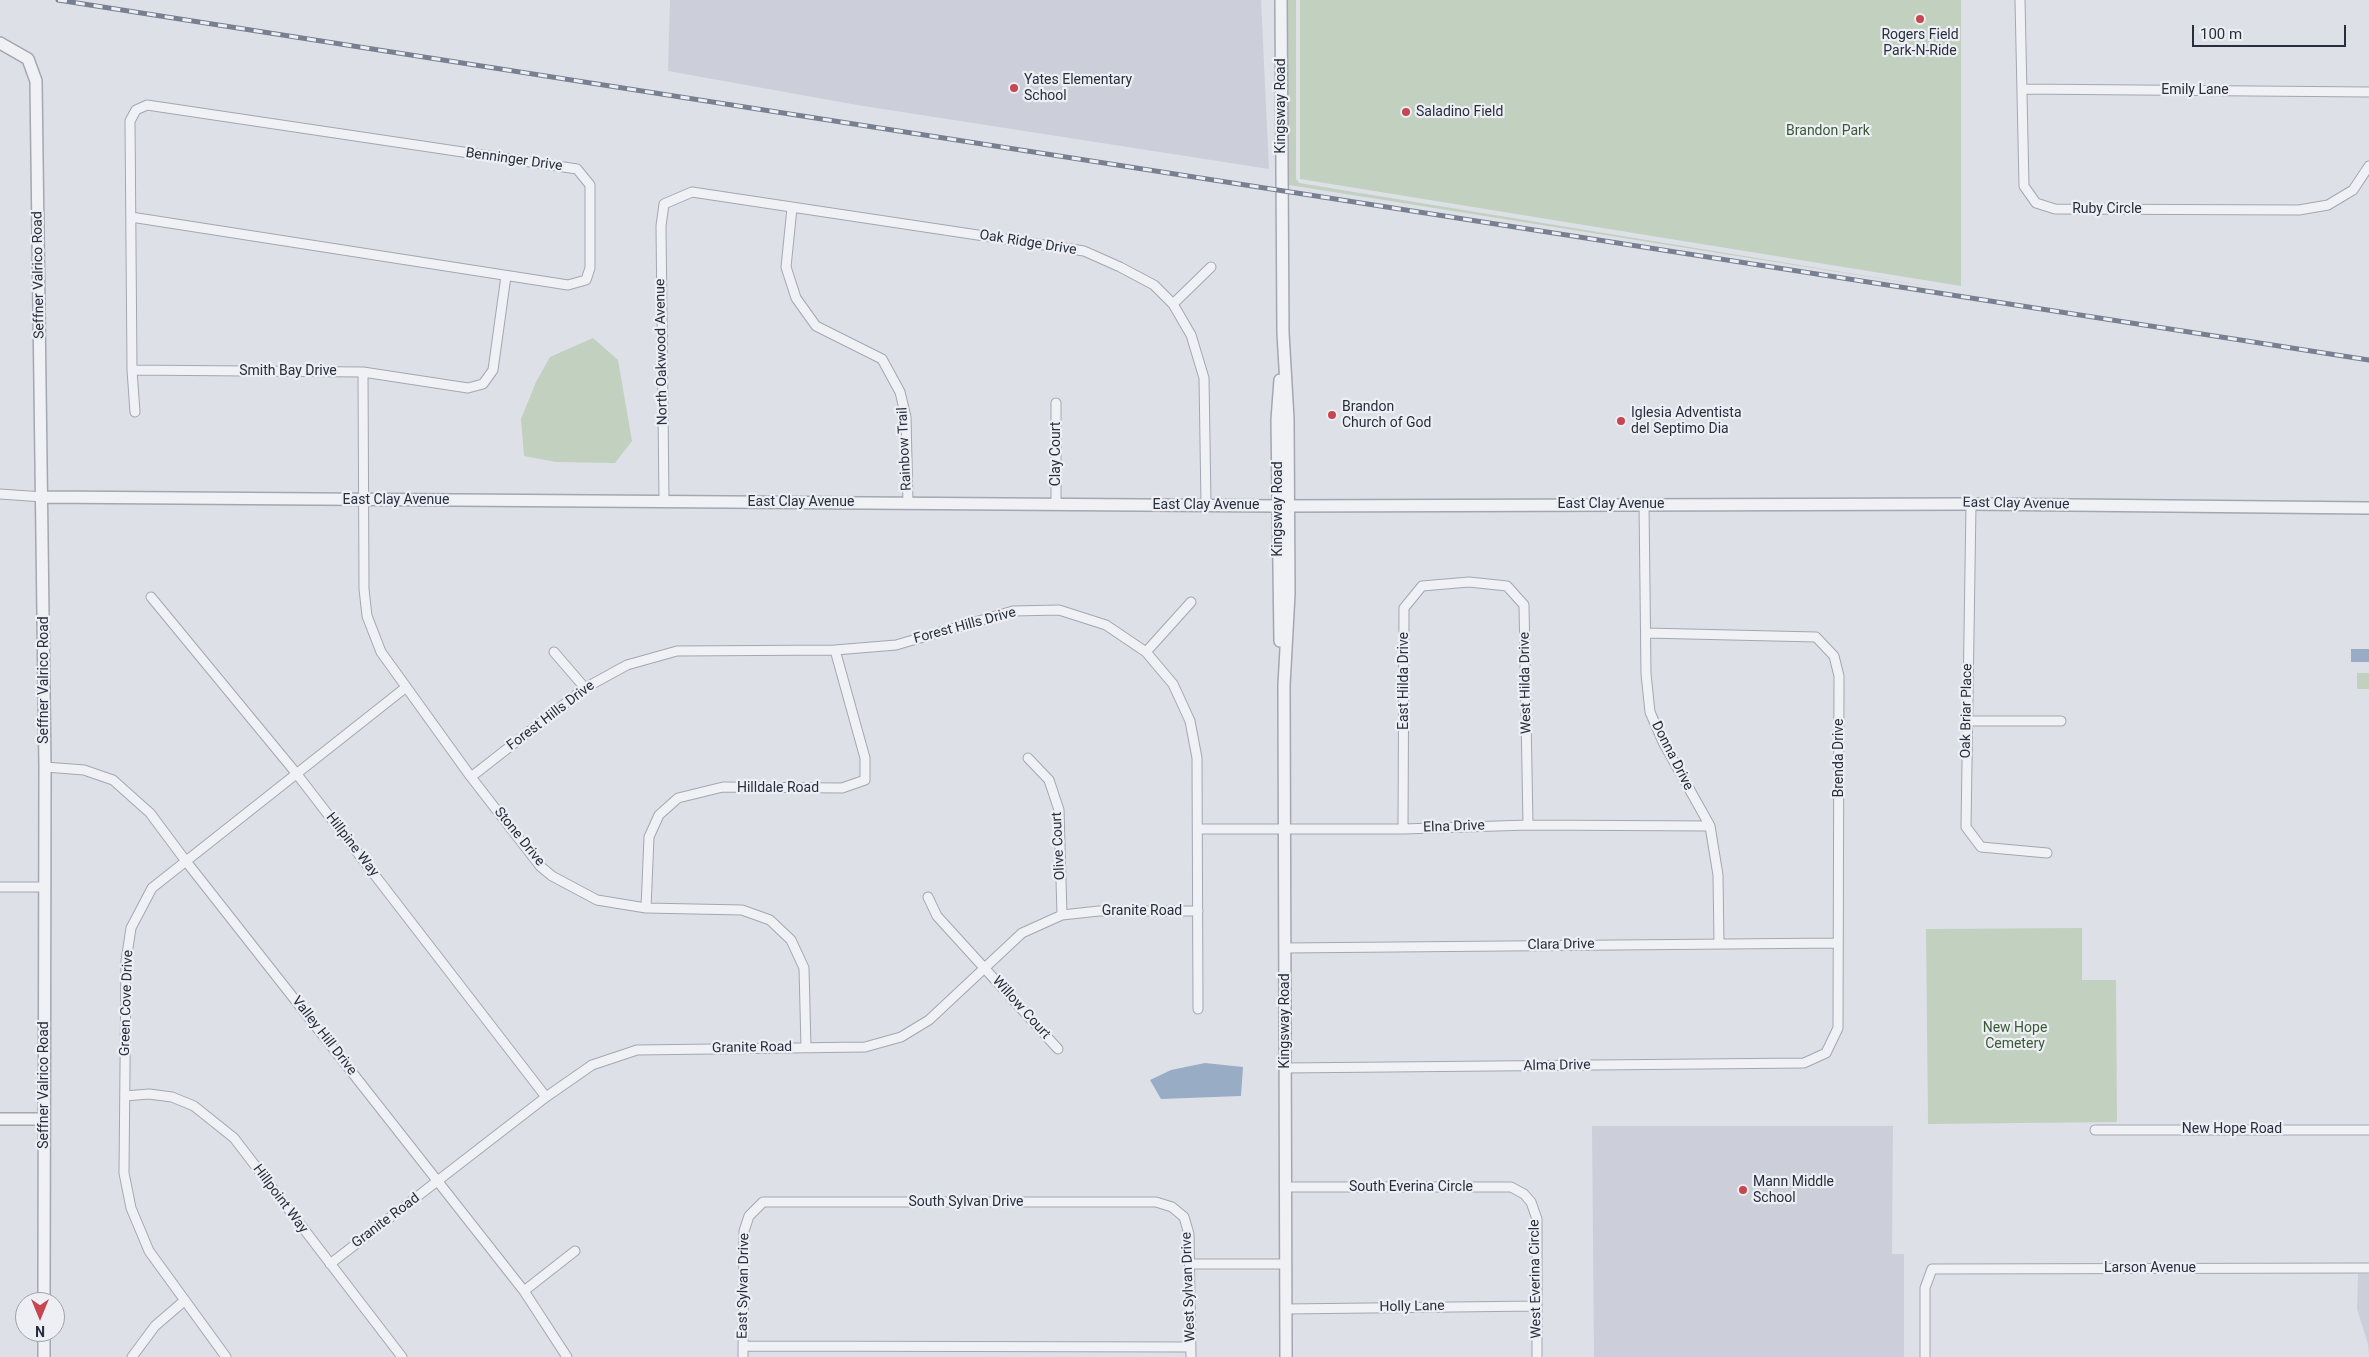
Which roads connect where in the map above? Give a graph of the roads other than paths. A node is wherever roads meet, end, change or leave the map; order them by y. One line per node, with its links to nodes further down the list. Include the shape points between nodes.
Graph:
1 (1281, 0): 26 (street, Kingsway Road, via 1283,332 1277,420)
2 (2020, 0): 4 (street, Ruby Circle)
3 (0, 44): 18 (street, Seffner Valrico Road, via 28,59 36,81)
4 (2022, 89): 5 (street, Emily Lane); 6 (street, Ruby Circle, via 2024,186 2036,203 2055,209 2299,210 2328,205 2353,190)
5 (2369, 92)
6 (2369, 166)
7 (664, 204): 8 (street, Oak Ridge Drive, via 692,192); 20 (street, North Oakwood Avenue, via 661,226)
8 (792, 208): 12 (street, Oak Ridge Drive, via 1084,251 1154,285); 21 (street, Rainbow Trail, via 786,267 796,298 816,326 882,359 900,392 906,418)
9 (131, 217): 11 (street, Benninger Drive); 11 (street, Benninger Drive, via 130,121 136,110 147,105 577,169 590,185 590,268 586,280 568,285); 13 (street)
10 (1211, 267): 12 (street)
11 (506, 276): 14 (street, Smith Bay Drive, via 493,370 483,384 468,388)
12 (1172, 304): 25 (street, Oak Ridge Drive, via 1190,335 1204,378)
13 (132, 370): 14 (street, Smith Bay Drive); 16 (street)
14 (363, 372): 19 (street, Stone Drive)
15 (1056, 403): 23 (street, Clay Court)
16 (135, 412)
17 (0, 494): 18 (street)
18 (43, 497): 19 (street, East Clay Avenue); 40 (street, Seffner Valrico Road)
19 (362, 499): 20 (street, East Clay Avenue); 35 (street, Stone Drive, via 367,616 381,652)
20 (664, 501): 21 (street, East Clay Avenue)
21 (908, 503): 23 (street, East Clay Avenue)
22 (1644, 503): 24 (street, East Clay Avenue); 26 (street, East Clay Avenue); 31 (street, Donna Drive)
23 (1056, 504): 25 (street, East Clay Avenue)
24 (1971, 504): 27 (street, East Clay Avenue); 37 (street, Oak Briar Place)
25 (1206, 506): 26 (street, East Clay Avenue)
26 (1283, 506): 46 (street, Kingsway Road, via 1278,596 1284,685)
27 (2369, 508)
28 (1469, 582): 43 (street, West Hilda Drive, via 1508,586 1524,605); 47 (street, East Hilda Drive, via 1422,586 1404,608)
29 (151, 597): 41 (street, Hillpine Way)
30 (1191, 602): 34 (street)
31 (1646, 633): 44 (street, Donna Drive, via 1650,712); 56 (street, Brenda Drive, via 1816,637 1834,656 1839,676)
32 (835, 650): 34 (street, Forest Hills Drive, via 896,645 1013,611 1059,610 1106,625); 36 (street, Forest Hills Drive, via 677,651 627,665); 53 (street, Hilldale Road, via 865,758 865,780 842,788 723,788 678,798 659,816 649,837)
33 (554, 652): 36 (street)
34 (1146, 652): 45 (street, Forest Hills Drive, via 1173,684 1190,721 1196,758)
35 (405, 688): 41 (street, Green Cove Drive); 42 (street, Stone Drive)
36 (585, 688): 42 (street, Forest Hills Drive)
37 (1967, 720): 38 (street); 48 (street, Oak Briar Place, via 1966,827 1981,847)
38 (2061, 721)
39 (1028, 758): 55 (street, Olive Court, via 1049,780 1059,810)
40 (45, 767): 49 (street, Valley Hill Drive, via 84,770 114,780 150,813); 51 (street, Seffner Valrico Road)
41 (296, 773): 49 (street, Green Cove Drive); 66 (street, Hillpine Way)
42 (471, 777): 53 (street, Stone Drive, via 540,866 552,876 597,900)
43 (1528, 825): 44 (street, Elna Drive); 47 (street, Elna Drive)
44 (1710, 826): 57 (street, Donna Drive, via 1718,875)
45 (1198, 829): 46 (street, Elna Drive); 54 (street, Forest Hills Drive)
46 (1284, 829): 47 (street, Elna Drive); 58 (street, Kingsway Road)
47 (1403, 829)
48 (2047, 853)
49 (185, 860): 65 (street, Green Cove Drive, via 152,888 131,928 126,960); 71 (street, Valley Hill Drive)
50 (0, 887): 51 (street)
51 (44, 887): 68 (street, Seffner Valrico Road)
52 (928, 896): 59 (street, Willow Court, via 937,916)
53 (646, 908): 61 (street, Stone Drive, via 742,910 770,920 791,940 804,968)
54 (1198, 912): 55 (street, Granite Road); 60 (street, Forest Hills Drive)
55 (1062, 914): 59 (street, Granite Road, via 1022,933)
56 (1838, 943): 57 (street, Clara Drive); 63 (street, Brenda Drive, via 1838,1028)
57 (1719, 944): 58 (street, Clara Drive)
58 (1285, 948): 64 (street, Kingsway Road)
59 (984, 967): 61 (street, Granite Road, via 929,1020 901,1038 865,1047); 62 (street, Willow Court)
60 (1198, 1010)
61 (806, 1048): 66 (street, Granite Road, via 637,1050 592,1065)
62 (1058, 1048)
63 (1826, 1053): 64 (street, Alma Drive, via 1804,1063)
64 (1285, 1068): 72 (street, Kingsway Road)
65 (125, 1096): 77 (street, Hillpoint Way, via 149,1094 172,1098 194,1106 221,1127 234,1138); 83 (street, Green Cove Drive, via 124,1173 131,1208 149,1251)
66 (546, 1097): 71 (street, Granite Road)
67 (0, 1119): 68 (street)
68 (44, 1119): 82 (street, Seffner Valrico Road)
69 (2096, 1130): 70 (street, New Hope Road)
70 (2369, 1130)
71 (439, 1181): 77 (street, Granite Road); 81 (street, Valley Hill Drive)
72 (1286, 1187): 73 (street, South Everina Circle, via 1511,1187); 79 (street, Kingsway Road)
73 (1531, 1202): 84 (street, West Everina Circle, via 1537,1219)
74 (749, 1216): 75 (street, South Sylvan Drive, via 762,1202 1156,1202 1172,1207); 87 (street, East Sylvan Drive, via 744,1231)
75 (1184, 1217): 78 (street, West Sylvan Drive, via 1190,1234)
76 (575, 1250): 81 (street)
77 (330, 1264): 92 (street, Hillpoint Way)
78 (1190, 1264): 79 (street); 88 (street, West Sylvan Drive)
79 (1286, 1264): 85 (street, Kingsway Road)
80 (2369, 1268): 98 (street, Larson Avenue, via 1932,1268 1924,1288)
81 (524, 1291): 93 (street, Valley Hill Drive)
82 (44, 1292)
83 (184, 1301): 90 (street, via 155,1326); 91 (street, Green Cove Drive)
84 (1537, 1306): 85 (street, Holly Lane); 97 (street, West Everina Circle)
85 (1286, 1309): 96 (street, Kingsway Road)
86 (44, 1342): 89 (street)
87 (743, 1346): 88 (street); 94 (street, East Sylvan Drive)
88 (1191, 1347): 95 (street, West Sylvan Drive)
89 (44, 1357)
90 (132, 1357)
91 (226, 1357)
92 (402, 1357)
93 (567, 1357)
94 (743, 1357)
95 (1191, 1357)
96 (1286, 1357)
97 (1537, 1357)
98 (1925, 1357)

